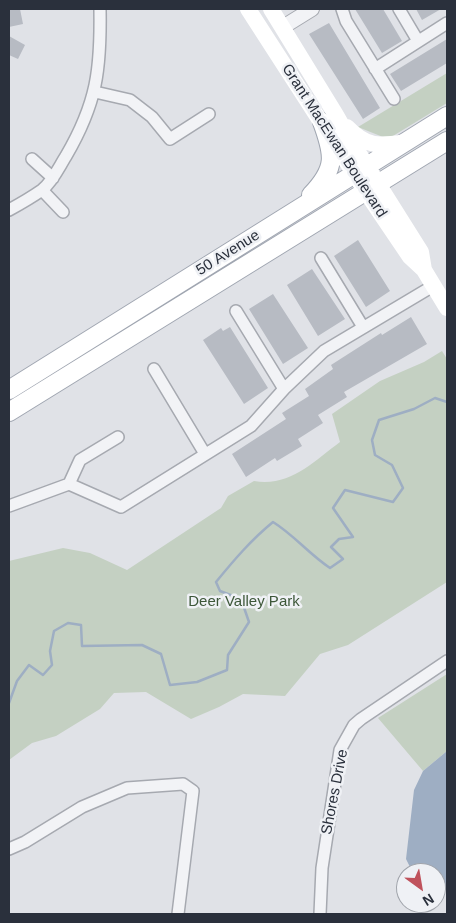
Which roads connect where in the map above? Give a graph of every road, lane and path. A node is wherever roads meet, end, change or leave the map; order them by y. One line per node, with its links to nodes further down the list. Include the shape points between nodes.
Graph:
1 (100, 9): 13 (street)
2 (248, 9): 17 (main road, Grant MacEwan Boulevard)
3 (271, 9): 10 (main road, Grant MacEwan Boulevard)
4 (312, 9): 10 (street)
5 (333, 9): 8 (street)
6 (342, 9): 8 (street)
7 (399, 9): 11 (street)
8 (346, 21): 12 (street)
9 (447, 23): 11 (street)
10 (283, 27): 17 (main road, Grant MacEwan Boulevard)
11 (418, 41): 12 (street)
12 (375, 69): 14 (street)
13 (95, 92): 15 (street, via 130,100 152,117 170,139); 22 (street, via 77,136)
14 (394, 99)
15 (209, 114)
16 (447, 116): 19 (main road, 50 Avenue)
17 (329, 118): 19 (main road, via 369,144); 21 (main road, Grant MacEwan Boulevard); 26 (main road, via 332,150 329,171)
18 (447, 141): 23 (main road, 50 Avenue)
19 (406, 142): 21 (main road, 50 Avenue)
20 (32, 159): 22 (street)
21 (361, 170): 23 (main road, Grant MacEwan Boulevard); 26 (main road, 50 Avenue)
22 (53, 178): 24 (street)
23 (372, 188): 29 (main road, Grant MacEwan Boulevard, via 422,252 424,270); 36 (main road, 50 Avenue)
24 (42, 190): 25 (street); 27 (street)
25 (9, 210)
26 (296, 210): 34 (main road, 50 Avenue)
27 (63, 212)
28 (321, 258): 32 (street)
29 (433, 286): 30 (main road, Grant MacEwan Boulevard); 32 (street)
30 (447, 308)
31 (236, 311): 35 (street)
32 (363, 327): 35 (street, via 324,351)
33 (154, 370): 38 (street)
34 (9, 390)
35 (284, 390): 38 (street, via 251,426)
36 (9, 412)
37 (118, 436): 39 (street, via 80,460)
38 (205, 454): 39 (street, via 121,507)
39 (69, 484): 40 (street)
40 (9, 506)
41 (447, 661): 44 (street, Shores Drive, via 361,719 340,750 322,868)
42 (9, 849): 43 (street, via 82,807 127,788 183,784 193,791)
43 (178, 914)
44 (320, 914)

